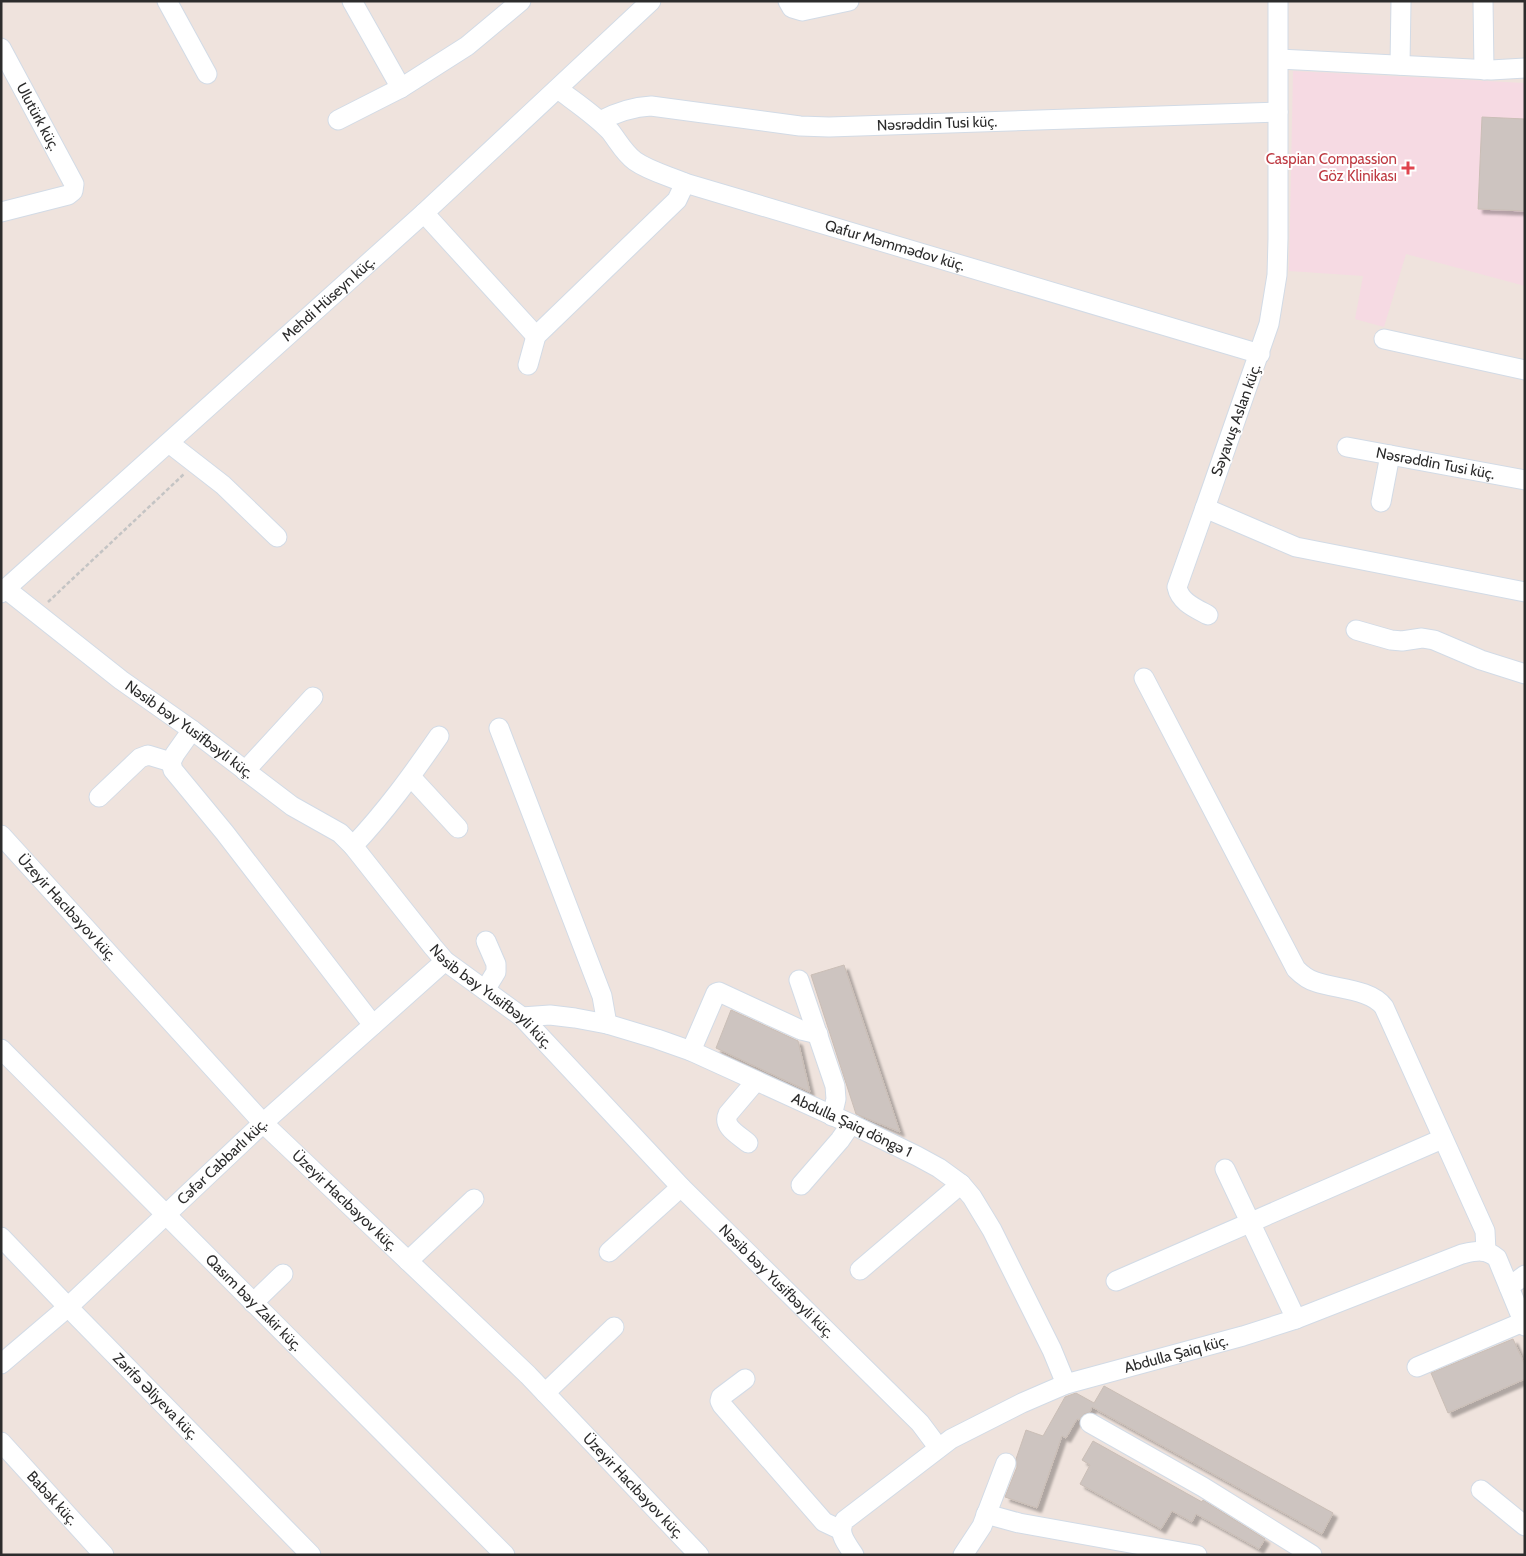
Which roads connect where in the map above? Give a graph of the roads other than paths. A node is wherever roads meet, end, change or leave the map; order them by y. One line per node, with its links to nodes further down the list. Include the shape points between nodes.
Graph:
1 (167, 1): 15 (street)
2 (352, 1): 16 (street)
3 (521, 1): 16 (street, via 467,46)
4 (651, 1): 17 (street, Mehdi Hüseyn küç.)
5 (788, 1): 6 (street, via 792,8 802,11)
6 (849, 1)
7 (1278, 1): 11 (street, Səyavuş Aslan küç.)
8 (1401, 1): 12 (street)
9 (1483, 1): 14 (street)
10 (1, 48): 22 (street, Ulutürk küç., via 74,184 68,195)
11 (1279, 60): 12 (street); 18 (street, Səyavuş Aslan küç.)
12 (1400, 65): 14 (street)
13 (1525, 68): 14 (street)
14 (1484, 70)
15 (207, 74)
16 (401, 88): 19 (street)
17 (558, 89): 20 (street, Qafur Məmmədov küç.); 23 (street, Mehdi Hüseyn küç.)
18 (1278, 112): 20 (street, Nəsrəddin Tusi küç., via 829,127 651,106 616,112); 26 (street, Səyavuş Aslan küç., via 1277,275)
19 (338, 120)
20 (600, 121): 21 (street, Qafur Məmmədov küç., via 636,162)
21 (685, 183): 24 (street, via 677,200); 26 (street, Qafur Məmmədov küç.)
22 (1, 212)
23 (424, 213): 24 (street); 29 (street, Mehdi Hüseyn küç.)
24 (536, 336): 27 (street)
25 (1384, 339): 28 (street)
26 (1260, 354): 34 (street, Səyavuş Aslan küç.)
27 (528, 364)
28 (1525, 370)
29 (169, 442): 35 (street, via 222,485); 36 (street, Mehdi Hüseyn küç.)
30 (1347, 447): 31 (street, Nəsrəddin Tusi küç.)
31 (1390, 455): 32 (street, Nəsrəddin Tusi küç.); 33 (street)
32 (1525, 480)
33 (1381, 502)
34 (1205, 508): 37 (street, via 1296,547); 38 (street, Səyavuş Aslan küç., via 1177,587 1182,600)
35 (277, 537)
36 (3, 591): 44 (street, Nəsib bəy Yusifbəyli küç.)
37 (1525, 592)
38 (1208, 615)
39 (1356, 630): 40 (street, via 1392,640 1434,640)
40 (1525, 674)
41 (1144, 678): 67 (street, via 1296,970 1314,982 1380,1001)
42 (313, 697): 47 (street)
43 (498, 728): 58 (street, via 602,996)
44 (192, 730): 46 (street); 47 (street, Nəsib bəy Yusifbəyli küç.)
45 (439, 736): 48 (street)
46 (171, 762): 49 (street, via 148,755 140,758); 59 (street, via 173,770)
47 (245, 771): 52 (street, Nəsib bəy Yusifbəyli küç., via 292,806 340,833)
48 (411, 778): 50 (street); 52 (street)
49 (98, 797)
50 (458, 828)
51 (1, 835): 65 (street, Üzeyir Hacıbəyov küç.)
52 (353, 846): 54 (street, Nəsib bəy Yusifbəyli küç.)
53 (486, 941): 56 (street, via 496,972)
54 (445, 961): 56 (street, Nəsib bəy Yusifbəyli küç.); 59 (street, Cəfər Cabbarlı küç.)
55 (799, 980): 60 (street)
56 (485, 990): 57 (street, Nəsib bəy Yusifbəyli küç.)
57 (522, 1017): 58 (street, Abdulla Şaiq döngə 1, via 550,1015); 72 (street, Nəsib bəy Yusifbəyli küç.)
58 (607, 1024): 62 (street, Abdulla Şaiq döngə 1)
59 (373, 1026): 65 (street, Cəfər Cabbarlı küç.)
60 (818, 1034): 62 (street, via 802,1030 719,992); 64 (street, via 835,1086)
61 (1, 1050): 74 (street, Qasım bəy Zakir küç.)
62 (691, 1051): 63 (street, Abdulla Şaiq döngə 1)
63 (756, 1081): 64 (street, Abdulla Şaiq döngə 1); 68 (street, via 725,1120 726,1125)
64 (832, 1116): 66 (street, Abdulla Şaiq döngə 1)
65 (263, 1123): 74 (street, Cəfər Cabbarlı küç.); 79 (street, Üzeyir Hacıbəyov küç.)
66 (851, 1124): 70 (street, Abdulla Şaiq döngə 1, via 917,1156); 71 (street)
67 (1442, 1139): 75 (street); 77 (street, via 1484,1231)
68 (748, 1143)
69 (1225, 1169): 75 (street)
70 (961, 1184): 80 (street); 93 (street, Abdulla Şaiq döngə 1, via 992,1230)
71 (800, 1185)
72 (681, 1187): 78 (street); 97 (street, Nəsib bəy Yusifbəyli küç., via 920,1423)
73 (474, 1199): 79 (street)
74 (166, 1215): 85 (street, Qasım bəy Zakir küç.); 86 (street, Cəfər Cabbarlı küç.)
75 (1250, 1223): 83 (street); 87 (street)
76 (1, 1237): 86 (street, Zərifə Əliyeva küç.)
77 (1486, 1251): 84 (street, via 1497,1258); 87 (street, Abdulla Şaiq küç., via 1462,1254)
78 (609, 1252)
79 (408, 1261): 94 (street, Üzeyir Hacıbəyov küç.)
80 (860, 1270)
81 (283, 1274): 85 (street)
82 (1525, 1276): 84 (street)
83 (1116, 1281)
84 (1509, 1287): 88 (street)
85 (253, 1303): 105 (street, Qasım bəy Zakir küç.)
86 (68, 1307): 90 (street, Cəfər Cabbarlı küç.); 104 (street, Zərifə Əliyeva küç.)
87 (1296, 1319): 93 (street, Abdulla Şaiq küç.)
88 (1524, 1324): 91 (street)
89 (614, 1327): 94 (street)
90 (1, 1364)
91 (1417, 1367)
92 (745, 1379): 102 (street, via 721,1397 722,1405 824,1522)
93 (1066, 1384): 97 (street, Abdulla Şaiq küç.)
94 (545, 1393): 106 (street, Üzeyir Hacıbəyov küç.)
95 (1090, 1423): 110 (street, via 1203,1487)
96 (1, 1442): 103 (street, Babək küç.)
97 (938, 1447): 102 (street, Abdulla Şaiq küç., via 845,1520)
98 (1006, 1463): 100 (street)
99 (1481, 1490): 101 (street)
100 (986, 1514): 108 (street); 109 (street, via 1019,1523)
101 (1525, 1526)
102 (841, 1530): 107 (street)
103 (104, 1555)
104 (311, 1555)
105 (505, 1555)
106 (699, 1555)
107 (854, 1555)
108 (963, 1555)
109 (1197, 1555)
110 (1312, 1555)

